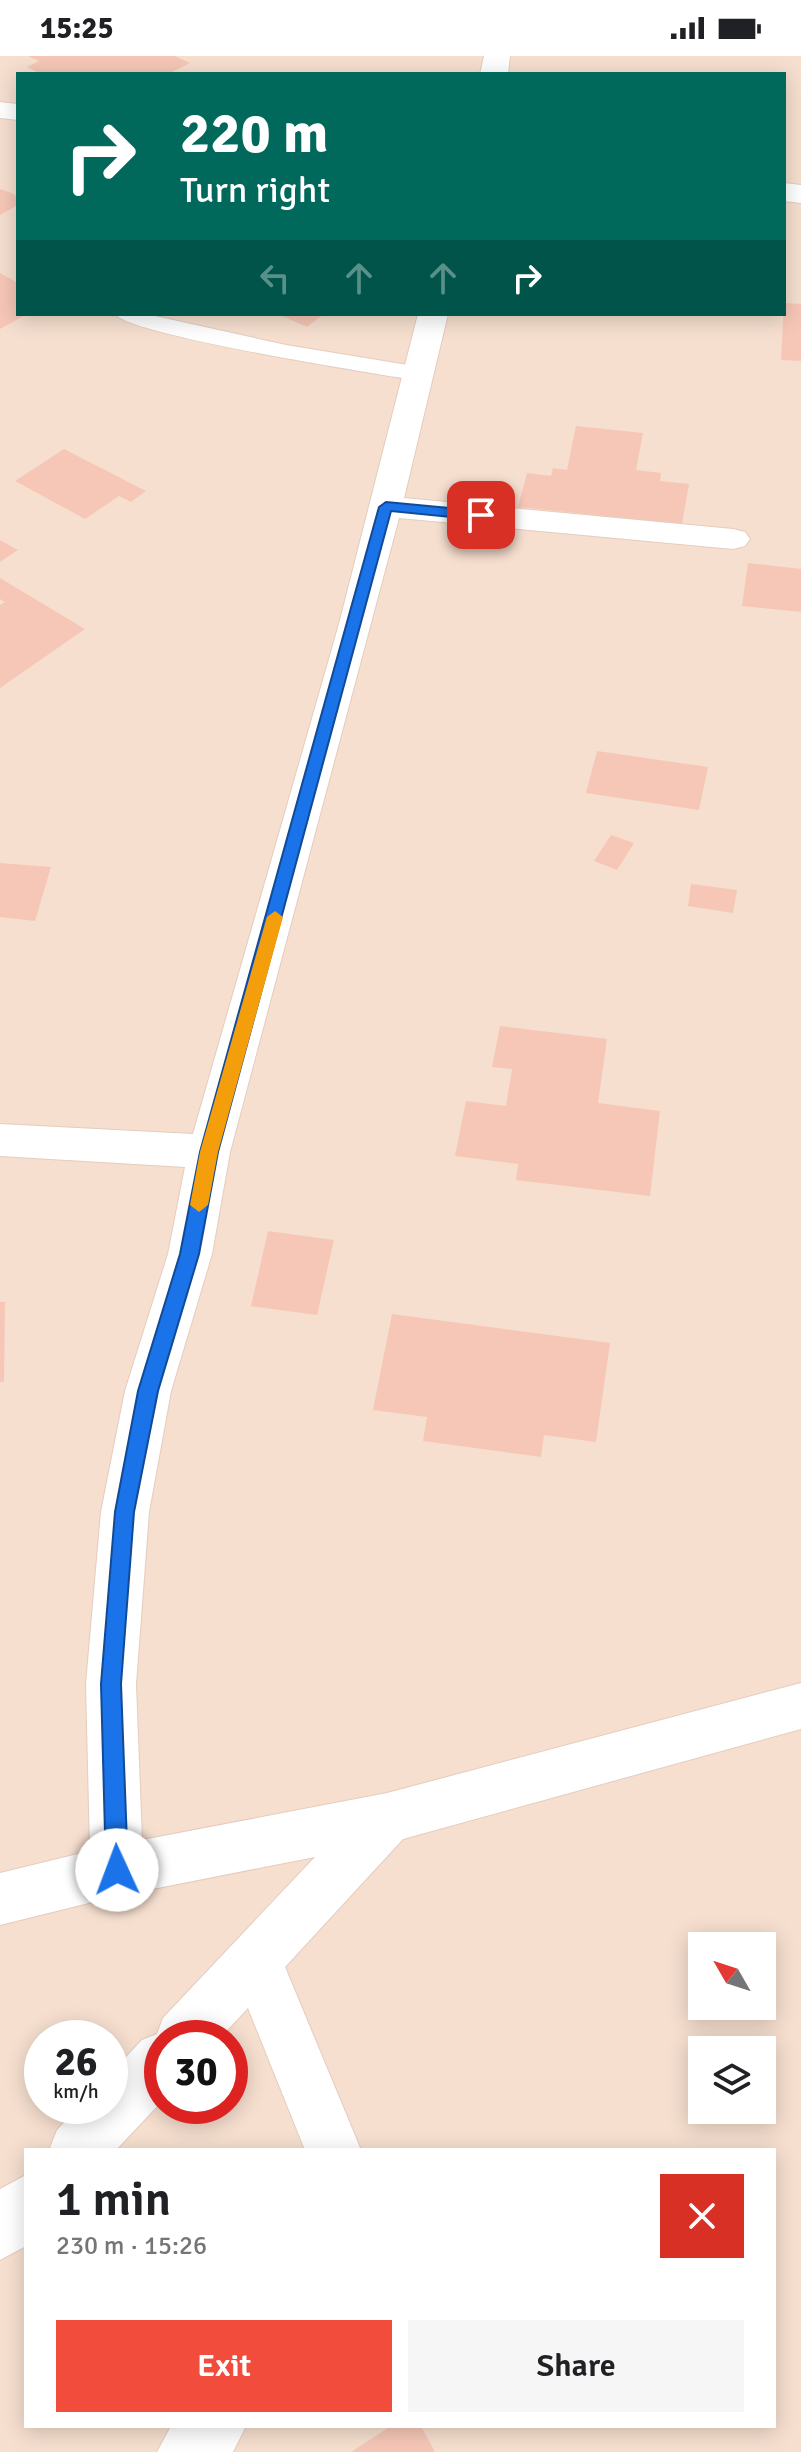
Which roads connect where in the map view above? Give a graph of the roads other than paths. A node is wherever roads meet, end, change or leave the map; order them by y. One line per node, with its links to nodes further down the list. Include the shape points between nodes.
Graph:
1 (131, 316): 3 (lane, via 286,352)
2 (433, 316): 3 (street)
3 (420, 374): 4 (street)
4 (386, 507): 5 (street); 7 (street)
5 (733, 539)
6 (0, 1140): 7 (street)
7 (209, 1152): 10 (street, via 190,1254 148,1391 125,1512 111,1684)
8 (801, 1706): 9 (street)
9 (387, 1818): 10 (street); 12 (street)
10 (117, 1870): 11 (street)
11 (0, 1899)
12 (256, 1961): 13 (street); 16 (street)
13 (200, 2020)
14 (144, 2079): 15 (street)
15 (79, 2148)
16 (332, 2148)
17 (24, 2206): 18 (street)
18 (0, 2231)
19 (214, 2428): 20 (street)
20 (188, 2452)

